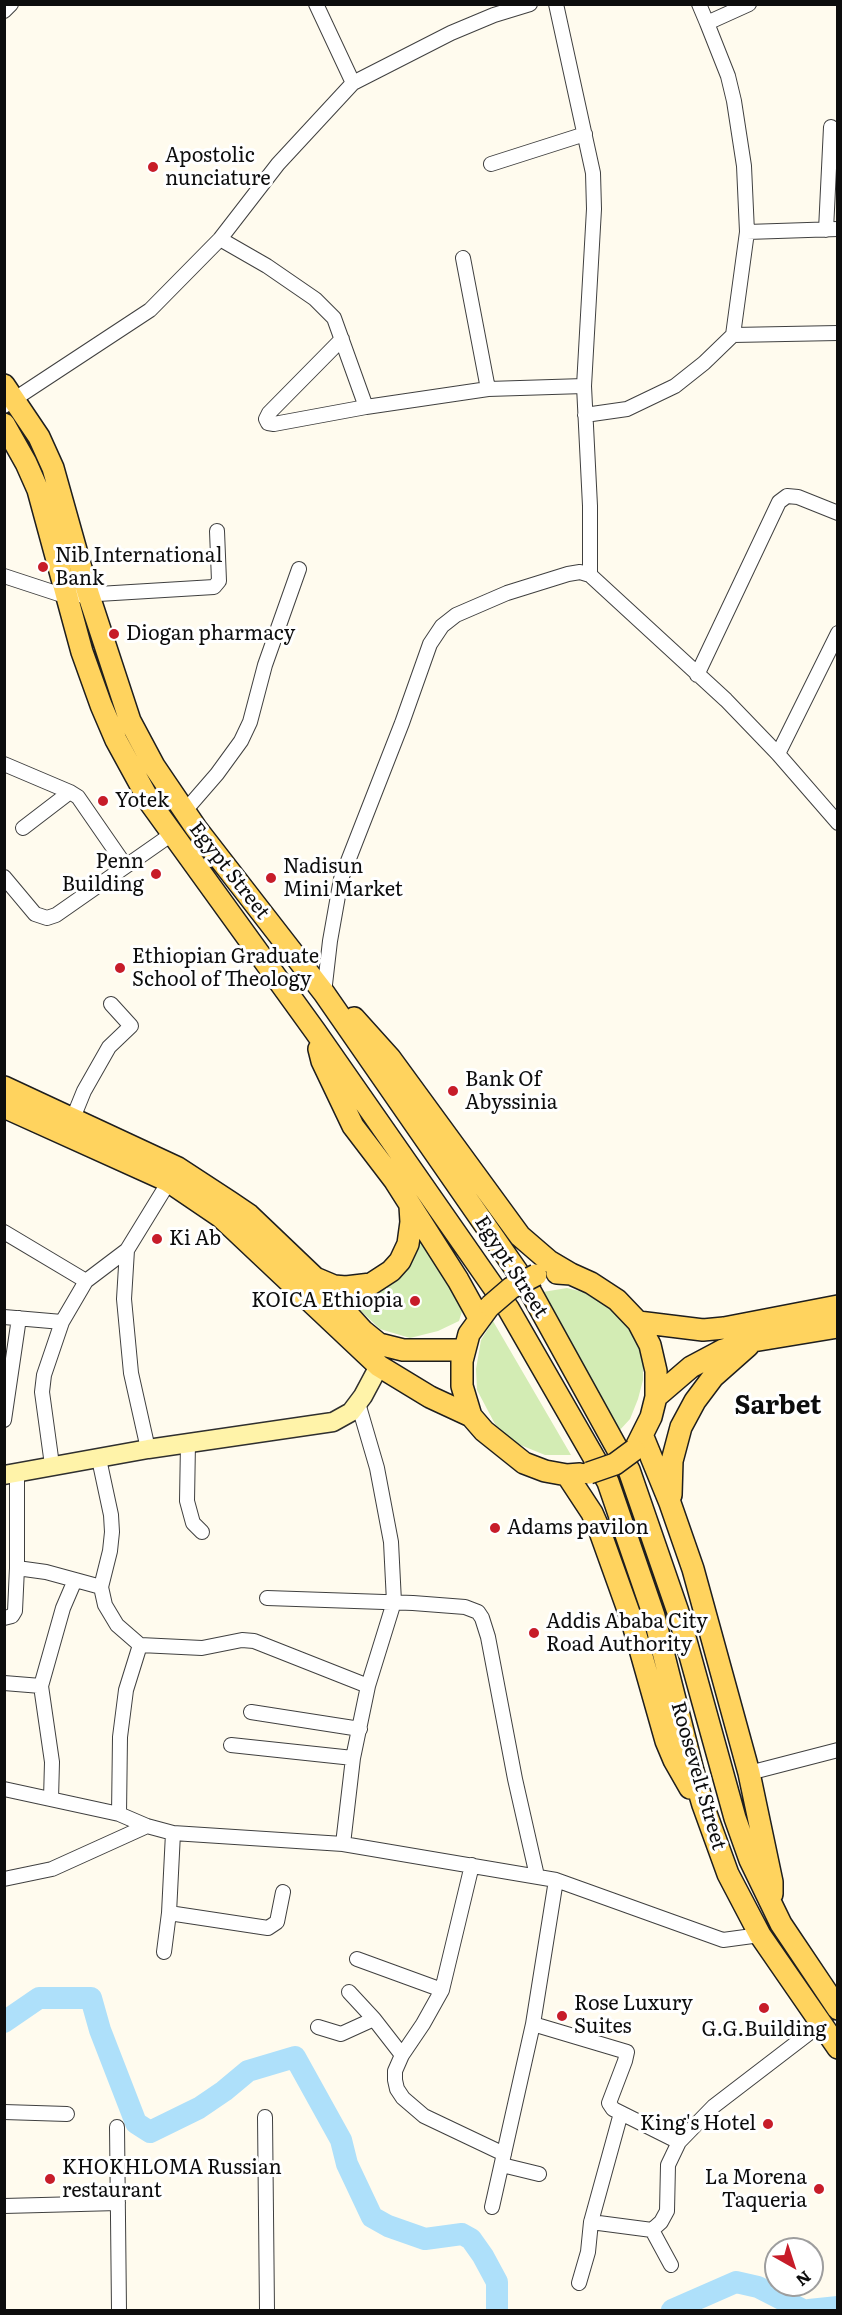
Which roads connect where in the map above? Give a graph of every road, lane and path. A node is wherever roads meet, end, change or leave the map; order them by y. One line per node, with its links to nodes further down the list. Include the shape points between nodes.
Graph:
1 (11, 4): 7 (street)
2 (316, 4): 9 (street)
3 (530, 4): 9 (street, via 450,33)
4 (556, 4): 11 (street)
5 (699, 4): 8 (street)
6 (749, 4): 8 (street)
7 (4, 11)
8 (707, 23): 14 (street, via 734,101 744,166)
9 (353, 82): 15 (street, via 278,164)
10 (831, 127): 13 (street)
11 (585, 134): 12 (street); 20 (street, via 593,173 594,209)
12 (491, 164)
13 (832, 230): 14 (street)
14 (747, 232): 18 (street)
15 (220, 239): 19 (street, via 315,299 334,318); 22 (street, via 150,310)
16 (463, 258): 21 (street)
17 (837, 333): 18 (street)
18 (733, 335): 24 (street, via 675,386 627,409)
19 (342, 339): 23 (street); 23 (street, via 266,419 274,424)
20 (584, 386): 21 (street); 24 (street)
21 (488, 389): 23 (street)
22 (8, 397): 31 (main road, Egypt Street, via 39,437 53,468)
23 (366, 406)
24 (585, 415): 29 (street)
25 (4, 424): 32 (main road, Egypt Street, via 38,490)
26 (837, 513): 34 (street, via 798,497 787,496 779,502)
27 (217, 531): 31 (street, via 219,581 214,587)
28 (300, 569): 38 (street, via 241,741)
29 (590, 575): 34 (street); 44 (street, via 568,574 507,593 456,615 442,626 430,644 341,879)
30 (4, 576): 32 (street)
31 (88, 593): 32 (street); 38 (main road, Egypt Street, via 130,721)
32 (65, 596): 41 (main road, Egypt Street, via 116,740)
33 (837, 633): 35 (street)
34 (697, 675): 35 (street)
35 (778, 754): 39 (street)
36 (4, 764): 37 (street)
37 (70, 792): 40 (street); 42 (street, via 91,814)
38 (184, 812): 44 (main road, Egypt Street)
39 (837, 823)
40 (23, 828)
41 (172, 834): 42 (street); 46 (main road, Egypt Street)
42 (125, 865): 43 (street, via 47,918 35,914)
43 (4, 878)
44 (325, 996): 54 (main road, via 351,1016 390,1058 520,1236); 73 (main road, Egypt Street, via 528,1287)
45 (111, 1004): 49 (street, via 131,1026 109,1047)
46 (315, 1030): 51 (main road, via 322,1062 340,1102); 78 (main road, Egypt Street, via 508,1308)
47 (4, 1087): 49 (main road)
48 (4, 1107): 50 (main road)
49 (73, 1118): 50 (main road)
50 (173, 1174): 53 (street); 55 (main road, via 249,1215); 66 (main road)
51 (410, 1206): 55 (main road, via 408,1244 391,1271 371,1284 346,1287); 58 (main road, via 458,1280)
52 (4, 1232): 56 (street)
53 (127, 1250): 56 (street); 72 (street, via 124,1299 131,1373)
54 (571, 1274): 58 (main road, bridge, via 536,1275 511,1288); 62 (main road, via 617,1300)
55 (315, 1278): 65 (main road, via 380,1344 403,1350)
56 (86, 1281): 61 (street)
57 (837, 1306): 62 (main road, via 713,1329)
58 (484, 1312): 65 (main road, via 469,1334)
59 (4, 1317): 60 (street)
60 (19, 1318): 61 (street); 70 (street)
61 (62, 1322): 75 (street, via 42,1392)
62 (638, 1322): 67 (main road, via 650,1345)
63 (837, 1327): 64 (main road)
64 (753, 1341): 67 (main road, via 723,1350 691,1367); 79 (main road, via 713,1377 681,1427 672,1461)
65 (464, 1350): 69 (main road, via 462,1386)
66 (379, 1366): 68 (street); 69 (main road)
67 (656, 1396): 73 (main road)
68 (358, 1403): 71 (street, via 345,1417 333,1422); 85 (street, via 377,1468 391,1542)
69 (471, 1416): 77 (main road, via 490,1437 524,1463)
70 (4, 1420)
71 (188, 1443): 72 (street); 80 (street, via 187,1501 193,1523)
72 (148, 1449): 74 (street)
73 (635, 1452): 78 (main road, bridge); 79 (main road); 109 (main road, Roosevelt Street, via 735,1818)
74 (99, 1459): 75 (street); 83 (street, via 112,1532)
75 (52, 1465): 76 (street)
76 (10, 1473): 81 (street)
77 (567, 1475): 78 (main road); 99 (main road, via 599,1529 632,1621 670,1750 682,1776)
78 (599, 1477): 99 (main road, Roosevelt Street, via 654,1616)
79 (670, 1503): 96 (main road, via 693,1569)
80 (202, 1532)
81 (17, 1568): 82 (street); 86 (street, via 15,1611)
82 (75, 1580): 83 (street); 89 (street)
83 (101, 1587): 87 (street, via 110,1615)
84 (267, 1598): 85 (street)
85 (394, 1602): 90 (street); 105 (street, via 465,1607 482,1618)
86 (4, 1618)
87 (140, 1645): 90 (street, via 202,1648 254,1641); 100 (street, via 126,1690 120,1737)
88 (4, 1683): 89 (street)
89 (41, 1686): 98 (street, via 52,1762)
90 (368, 1686): 92 (street)
91 (251, 1712): 92 (street)
92 (360, 1729): 95 (street)
93 (231, 1745): 95 (street)
94 (837, 1750): 96 (street)
95 (353, 1758): 103 (street)
96 (749, 1773): 109 (main road, via 772,1882)
97 (4, 1789): 98 (street)
98 (51, 1799): 100 (street)
99 (703, 1805): 111 (main road, Roosevelt Street, via 728,1874)
100 (119, 1814): 101 (street)
101 (147, 1826): 102 (street); 106 (street, via 52,1869)
102 (173, 1833): 103 (street); 110 (street)
103 (343, 1844): 104 (street)
104 (472, 1865): 105 (street); 114 (street)
105 (537, 1876): 107 (street)
106 (4, 1879)
107 (556, 1880): 111 (street, via 723,1940); 118 (street)
108 (283, 1892): 110 (street, via 277,1922 268,1928)
109 (772, 1909): 116 (main road, Roosevelt Street)
110 (169, 1913): 112 (street)
111 (760, 1935): 119 (main road, Roosevelt Street)
112 (164, 1952)
113 (357, 1959): 114 (street)
114 (442, 1990): 122 (street)
115 (349, 1992): 117 (street)
116 (837, 2009)
117 (374, 2019): 120 (street, via 341,2034); 122 (street)
118 (532, 2024): 124 (street, via 627,2052 609,2103); 129 (street)
119 (821, 2025): 121 (main road, Roosevelt Street); 128 (street, via 714,2106)
120 (318, 2026)
121 (837, 2048)
122 (402, 2055): 129 (street, via 395,2071 397,2090 413,2108)
123 (4, 2112): 125 (street)
124 (621, 2113): 128 (street); 134 (street)
125 (67, 2114)
126 (265, 2117): 139 (street)
127 (117, 2127): 131 (street)
128 (679, 2142): 135 (street, via 668,2165 668,2211)
129 (503, 2159): 130 (street); 133 (street)
130 (538, 2174)
131 (118, 2203): 132 (street); 138 (street)
132 (4, 2206)
133 (492, 2207)
134 (591, 2222): 135 (street); 137 (street)
135 (651, 2230): 136 (street)
136 (671, 2265)
137 (579, 2283)
138 (119, 2310)
139 (267, 2310)

